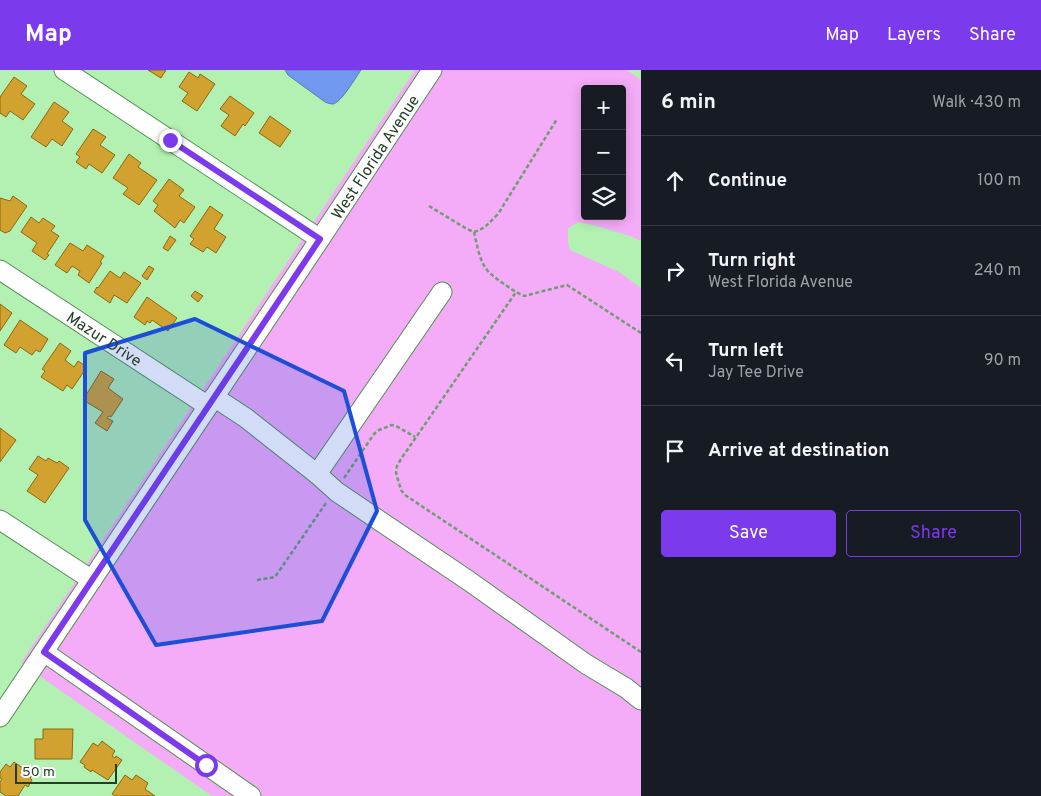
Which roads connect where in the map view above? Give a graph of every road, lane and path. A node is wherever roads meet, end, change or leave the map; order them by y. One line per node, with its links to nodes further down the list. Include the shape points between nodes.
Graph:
1 (64, 70): 6 (street)
2 (432, 70): 6 (street, West Florida Avenue)
3 (557, 120): 5 (path, via 498,214 486,227)
4 (429, 206): 5 (path)
5 (474, 232): 9 (path, via 486,269)
6 (320, 239): 11 (street, West Florida Avenue)
7 (0, 270): 11 (street, Mazur Drive)
8 (442, 292): 12 (street)
9 (516, 292): 10 (path, via 524,296 568,285); 16 (path, via 401,459 396,473 401,490)
10 (641, 333)
11 (211, 402): 12 (street, Mazur Drive, via 246,418); 14 (street, West Florida Avenue)
12 (317, 474): 17 (street, Mazur Drive, via 337,492)
13 (0, 520): 14 (street)
14 (92, 580): 15 (street, West Florida Avenue)
15 (44, 652): 18 (street, West Florida Avenue); 19 (street)
16 (641, 652)
17 (641, 700)
18 (0, 718)
19 (251, 796)

